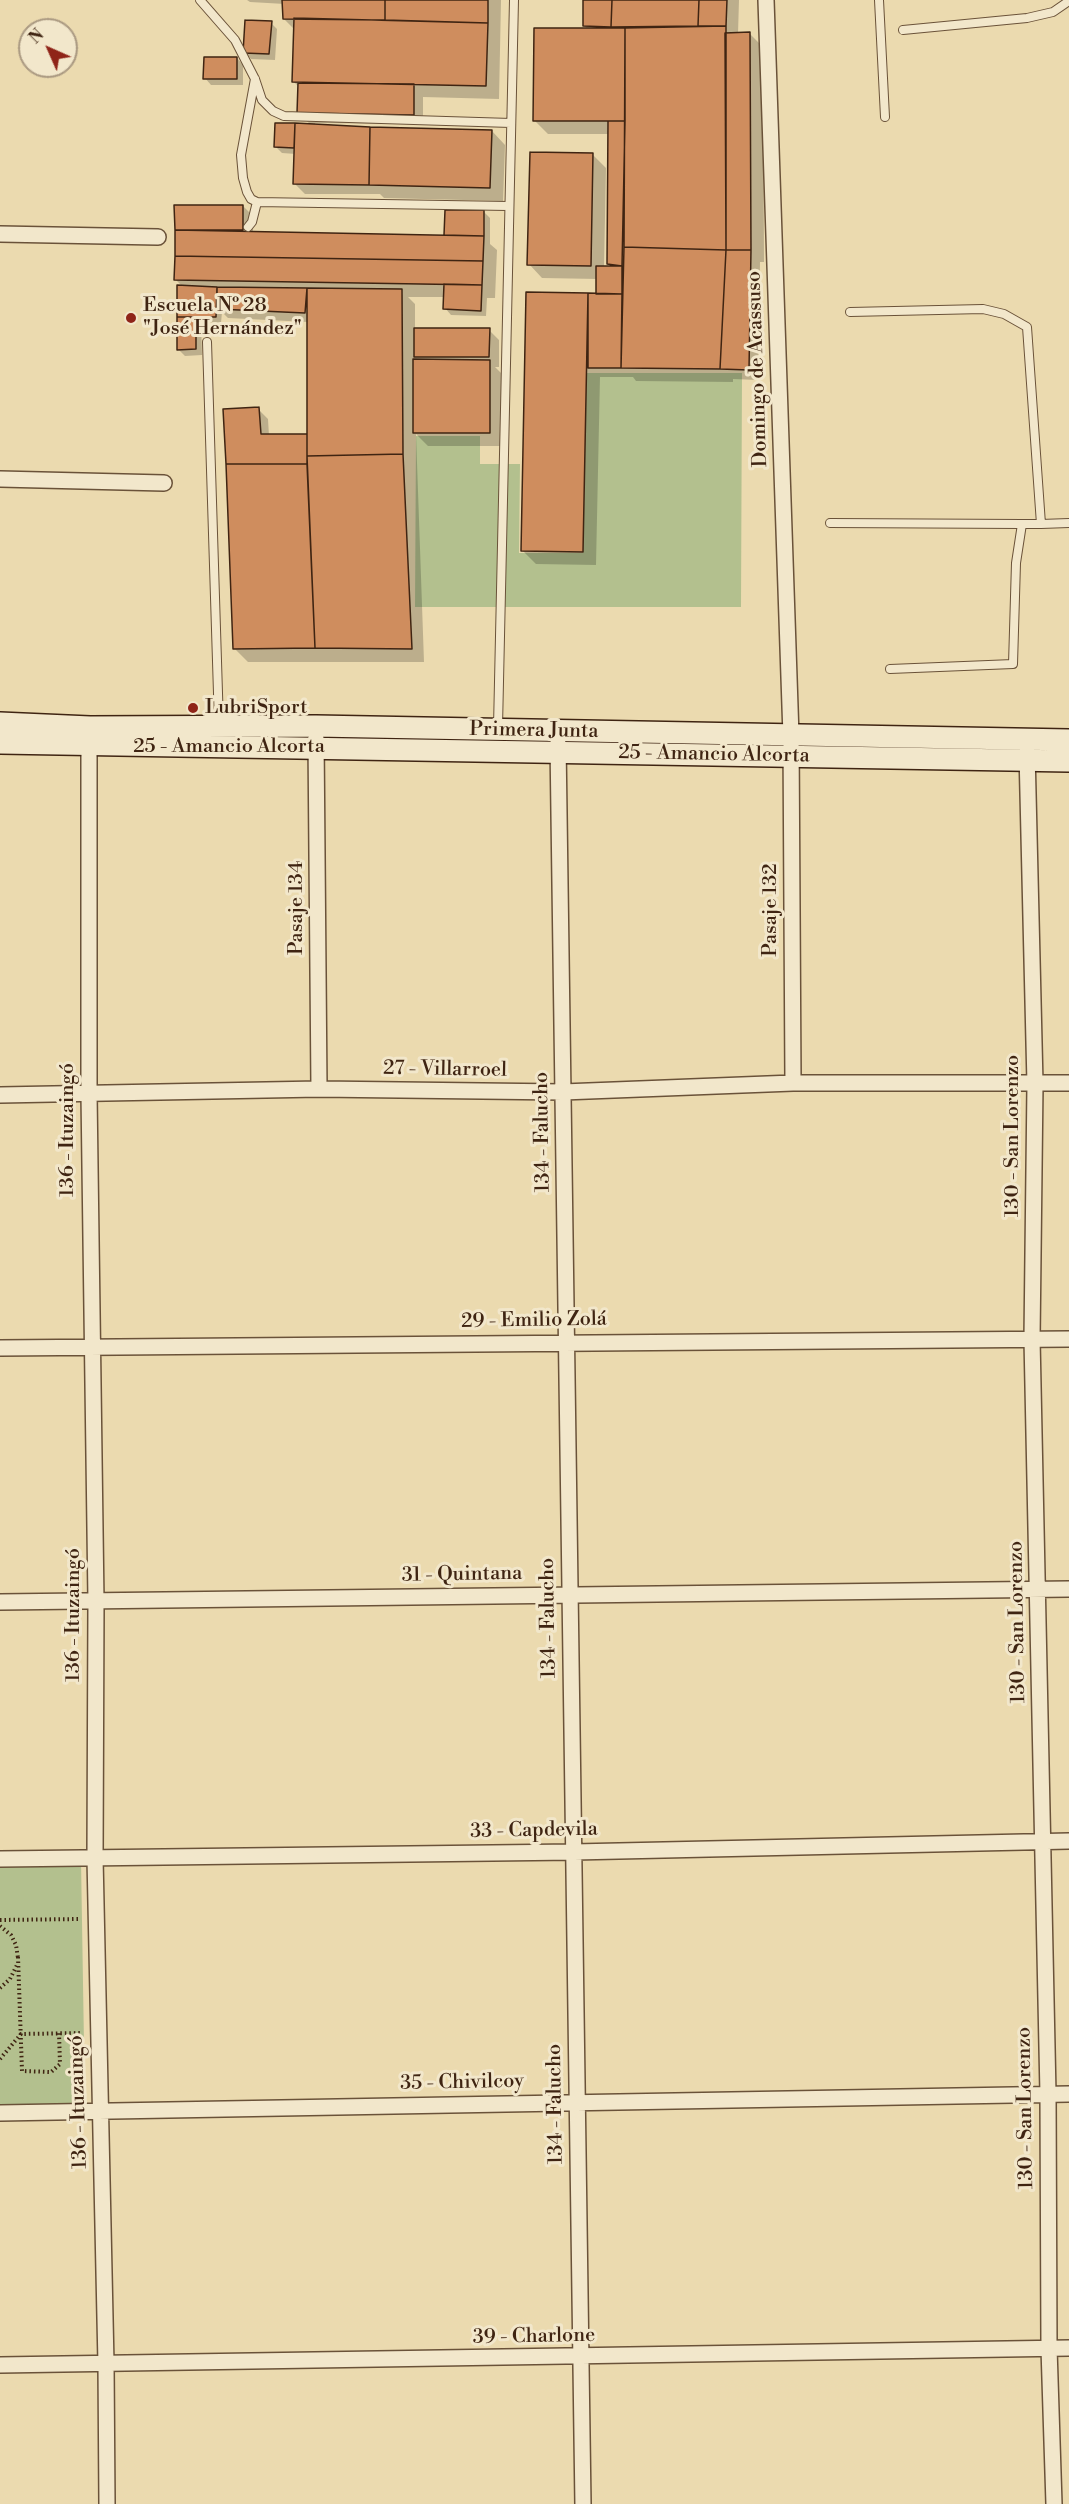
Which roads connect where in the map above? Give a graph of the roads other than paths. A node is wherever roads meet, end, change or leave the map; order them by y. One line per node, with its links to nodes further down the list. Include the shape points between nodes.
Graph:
1 (200, 0): 7 (lane, via 235,40)
2 (514, 0): 9 (lane)
3 (766, 0): 32 (street, Domingo de Acassuso)
4 (879, 0): 8 (lane)
5 (1069, 1): 6 (lane, via 1053,12 1027,18)
6 (903, 30)
7 (255, 79): 9 (lane, via 262,100 284,116); 10 (lane, via 241,155 247,192)
8 (885, 117)
9 (511, 123): 11 (lane)
10 (257, 202): 11 (lane); 12 (lane)
11 (508, 206): 27 (lane)
12 (248, 227)
13 (0, 234): 14 (street)
14 (158, 237)
15 (850, 312): 22 (lane, via 983,309 1004,314 1027,327)
16 (207, 342): 25 (lane)
17 (0, 479): 18 (street)
18 (164, 483)
19 (830, 523): 21 (lane)
20 (1069, 523): 22 (lane)
21 (1022, 524): 22 (lane); 23 (lane, via 1016,563 1013,664)
22 (1041, 525)
23 (890, 669)
24 (0, 723): 28 (main road, Primera Junta)
25 (219, 725): 26 (main road, Primera Junta); 28 (main road, Primera Junta)
26 (316, 726): 27 (main road, Primera Junta); 33 (street, Pasaje 134)
27 (498, 730): 30 (main road, Primera Junta)
28 (89, 736): 31 (main road, 25 - Amancio Alcorta); 33 (main road, 25 - Amancio Alcorta); 41 (street, 136 - Ituzaingó)
29 (1069, 741): 34 (main road, Primera Junta)
30 (558, 742): 32 (main road, Primera Junta); 33 (main road, 25 - Amancio Alcorta); 40 (street, 134 - Falucho)
31 (0, 743)
32 (791, 746): 34 (main road, Primera Junta); 36 (street, Pasaje 132)
33 (316, 748): 39 (street, Pasaje 134)
34 (1027, 750): 35 (main road); 38 (street, 130 - San Lorenzo)
35 (1069, 761)
36 (793, 1083): 38 (street, 27 - Villarroel); 40 (street, 27 - Villarroel)
37 (1069, 1083): 38 (street, 27 - Villarroel)
38 (1035, 1084): 43 (street, 130 - San Lorenzo)
39 (319, 1089): 40 (street, 27 - Villarroel); 41 (street, 27 - Villarroel)
40 (563, 1092): 45 (street, 134 - Falucho)
41 (89, 1094): 42 (street, 27 - Villarroel); 46 (street, 136 - Ituzaingó)
42 (0, 1095)
43 (1032, 1339): 44 (street, 29 - Emilio Zolá); 45 (street, 29 - Emilio Zolá); 48 (street, 130 - San Lorenzo)
44 (1069, 1339)
45 (567, 1342): 46 (street, 29 - Emilio Zolá); 50 (street, 134 - Falucho)
46 (91, 1347): 47 (street, 29 - Emilio Zolá); 51 (street, 136 - Ituzaingó)
47 (0, 1348)
48 (1039, 1590): 49 (street, 31 - Quintana); 50 (street, 31 - Quintana); 53 (street, 130 - San Lorenzo)
49 (1069, 1590)
50 (570, 1595): 51 (street, 31 - Quintana); 55 (street, 134 - Falucho)
51 (96, 1601): 52 (street, 31 - Quintana); 56 (street, 136 - Ituzaingó)
52 (0, 1602)
53 (1042, 1841): 54 (street, 33 - Capdevila); 55 (street, 33 - Capdevila); 58 (street, 130 - San Lorenzo)
54 (1069, 1841)
55 (574, 1852): 56 (street, 33 - Capdevila); 60 (street, 134 - Falucho)
56 (95, 1858): 57 (street, 33 - Capdevila); 62 (street, 136 - Ituzaingó)
57 (0, 1859)
58 (1048, 2094): 59 (street, 35 - Chivilcoy); 60 (street, 35 - Chivilcoy); 63 (street, 130 - San Lorenzo)
59 (1069, 2094)
60 (577, 2102): 62 (street, 35 - Chivilcoy); 65 (street, 134 - Falucho)
61 (0, 2113): 62 (street, 35 - Chivilcoy)
62 (101, 2113): 66 (street, 136 - Ituzaingó)
63 (1049, 2348): 64 (street, 39 - Charlone); 65 (street, 39 - Charlone); 70 (street, 130 - San Lorenzo)
64 (1069, 2348)
65 (581, 2357): 66 (street, 39 - Charlone); 69 (street, 134 - Falucho)
66 (106, 2364): 67 (street, 39 - Charlone); 68 (street, 136 - Ituzaingó)
67 (0, 2365)
68 (107, 2504)
69 (583, 2504)
70 (1054, 2504)

